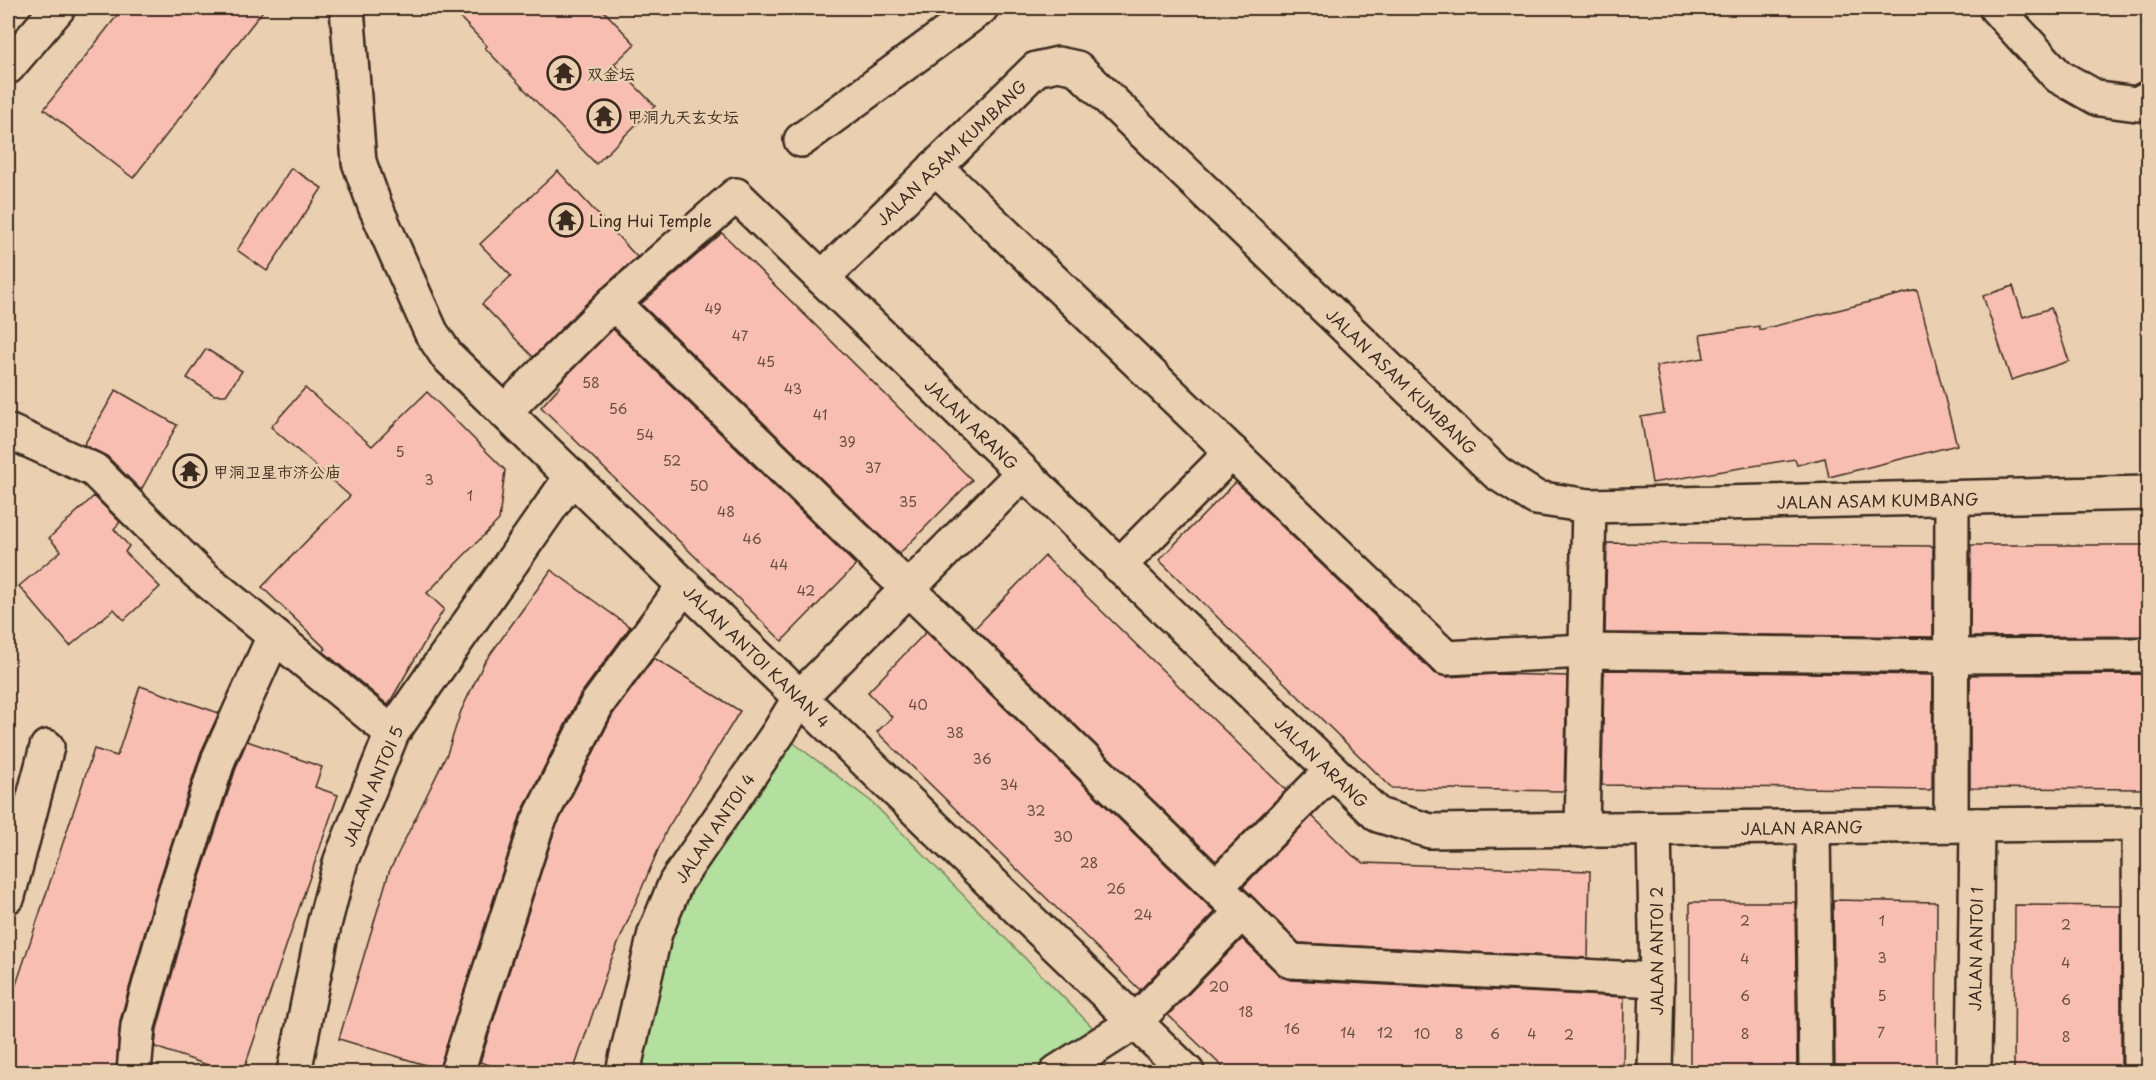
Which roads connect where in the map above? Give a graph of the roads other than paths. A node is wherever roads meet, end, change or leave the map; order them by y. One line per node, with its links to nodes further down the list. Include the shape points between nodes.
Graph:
1 (58, 8): 5 (street)
2 (347, 8): 11 (street, JALAN ANTOI KANAN 4, via 359,162 375,206 431,332 447,356)
3 (981, 8): 7 (street)
4 (1996, 8): 6 (street, via 2058,76 2099,99 2137,104)
5 (8, 67)
6 (2148, 98)
7 (801, 141)
8 (935, 167): 9 (street, JALAN ASAM KUMBANG); 13 (street); 18 (street, JALAN ASAM KUMBANG, via 1036,69 1059,64 1077,68 1497,473 1536,498)
9 (822, 278): 10 (street, JALAN ARANG, via 736,195); 14 (street, JALAN ARANG)
10 (613, 303): 11 (street); 21 (street)
11 (505, 411): 15 (street, JALAN ANTOI KANAN 4)
12 (8, 431): 22 (street, via 94,470 197,572)
13 (1232, 452): 19 (street); 23 (street, via 1446,658)
14 (1023, 473): 19 (street, JALAN ARANG); 21 (street, JALAN ANTOI 4)
15 (572, 476): 20 (street, JALAN ANTOI KANAN 4); 27 (street, JALAN ANTOI 5)
16 (2148, 493): 17 (street, JALAN ASAM KUMBANG)
17 (1952, 498): 18 (street, JALAN ASAM KUMBANG); 25 (street, JALAN ANTOI 1)
18 (1588, 506): 23 (street)
19 (1119, 566): 29 (street, JALAN ARANG)
20 (684, 586): 26 (street, JALAN ANTOI KANAN 4); 42 (street, via 597,704 538,822)
21 (908, 589): 26 (street, JALAN ANTOI 4); 35 (street)
22 (274, 636): 27 (street); 40 (street, via 219,758 187,857 138,1026)
23 (1585, 651): 25 (street); 34 (street)
24 (2148, 655): 25 (street)
25 (1950, 656): 31 (street, JALAN ANTOI 1)
26 (800, 698): 39 (street, JALAN ANTOI KANAN 4); 43 (street, JALAN ANTOI 4, via 676,882 655,933)
27 (392, 732): 41 (street, JALAN ANTOI 5, via 341,860)
28 (47, 747): 36 (street)
29 (1331, 771): 34 (street, JALAN ARANG, via 1378,815 1430,831); 35 (street)
30 (2144, 823): 31 (street, JALAN ARANG); 49 (street)
31 (1964, 825): 32 (street, JALAN ARANG); 48 (street, JALAN ANTOI 1)
32 (1813, 827): 33 (street, JALAN ARANG); 47 (street)
33 (1654, 829): 34 (street, JALAN ARANG); 38 (street, JALAN ANTOI 2)
34 (1582, 830)
35 (1216, 887): 37 (street)
36 (8, 896)
37 (1242, 912): 38 (street, via 1291,961); 39 (street)
38 (1657, 980): 46 (street, JALAN ANTOI 2)
39 (1135, 1022): 44 (street); 45 (street, JALAN ANTOI KANAN 4)
40 (134, 1072)
41 (294, 1072)
42 (457, 1072)
43 (623, 1072)
44 (1057, 1072)
45 (1187, 1072)
46 (1655, 1072)
47 (1816, 1072)
48 (1974, 1072)
49 (2140, 1072)

